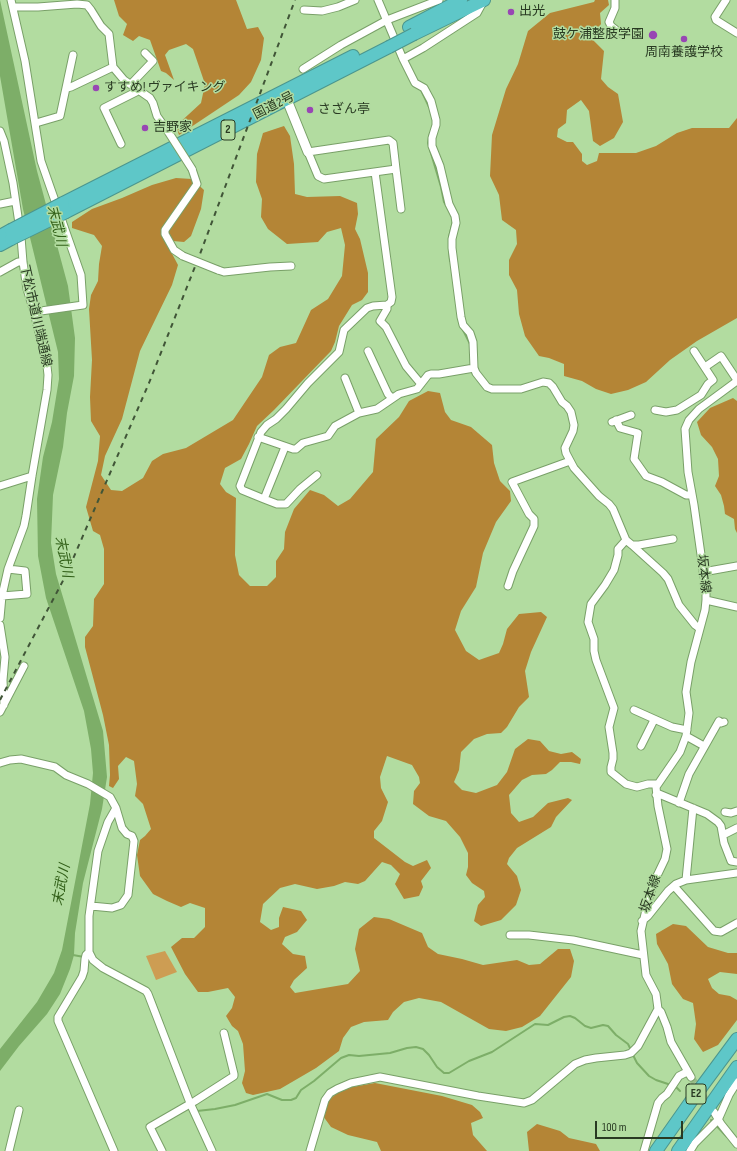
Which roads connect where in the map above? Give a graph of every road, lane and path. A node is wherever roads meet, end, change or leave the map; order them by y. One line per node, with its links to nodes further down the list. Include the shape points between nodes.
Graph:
1 (356, 0): 10 (street, via 322,11)
2 (378, 0): 11 (street)
3 (438, 0): 11 (street)
4 (462, 0): 12 (highway, 国道2号 / 2)
5 (484, 0): 12 (highway, 国道2号 / 2); 17 (street, via 477,13)
6 (615, 0): 13 (street, via 615,8 609,22)
7 (726, 0): 14 (street, via 715,17)
8 (12, 4): 9 (street); 24 (street)
9 (37, 4): 18 (street, via 87,5 109,34)
10 (304, 10)
11 (389, 19): 17 (street); 19 (street, via 341,44)
12 (412, 31): 23 (highway, 国道2号 / 2)
13 (620, 33)
14 (737, 33)
15 (145, 53): 20 (street, via 153,61)
16 (73, 55): 21 (street)
17 (403, 59): 43 (street, via 415,83 424,88 436,120 432,146 455,216 452,248 463,325 473,342)
18 (113, 67): 20 (street, via 118,75); 21 (street)
19 (303, 69)
20 (131, 84): 22 (street)
21 (67, 88): 24 (street, via 60,116)
22 (138, 89): 26 (street, via 104,108); 36 (street, bridge, via 150,98 157,116 192,170 197,184 165,230 174,250 182,256 224,272)
23 (285, 96): 27 (street); 33 (highway, 国道2号 / 2, bridge)
24 (36, 123): 39 (street, via 42,161 81,275 83,305)
25 (0, 131): 30 (street, 下松市道川端通線, via 10,165)
26 (121, 144)
27 (308, 152): 28 (street, via 389,140 393,144); 29 (street, via 318,176 324,179)
28 (396, 169): 29 (street); 32 (street)
29 (375, 172): 38 (street, via 392,297 391,302)
30 (15, 201): 31 (street); 35 (street, 下松市道川端通線)
31 (0, 204)
32 (401, 209)
33 (7, 235): 34 (highway, 国道2号 / 2)
34 (0, 245)
35 (22, 262): 37 (street); 39 (street, 下松市道川端通線, via 27,289)
36 (291, 266)
37 (0, 272)
38 (387, 304): 46 (street, via 380,321 389,331 406,366); 51 (street, via 367,308 344,330 339,352)
39 (36, 311): 55 (street, 下松市道川端通線, via 48,375)
40 (368, 351): 47 (street)
41 (694, 351): 42 (street)
42 (705, 367): 45 (street, via 721,356); 48 (street, via 713,380 701,395 671,412)
43 (474, 368): 46 (street, via 431,374); 53 (street, via 481,381 492,389 521,389 543,382 549,383 571,412 574,425 565,448)
44 (345, 378): 49 (street)
45 (737, 381): 57 (street, 坂本線, via 699,409 689,420 685,437)
46 (421, 384): 47 (street, via 413,391)
47 (392, 398): 49 (street, via 377,409)
48 (655, 410)
49 (359, 412): 52 (street, via 334,426 328,436 303,443 293,450)
50 (631, 415): 57 (street, via 614,421 620,428 638,433 634,459 646,476 686,495)
51 (258, 437): 52 (street); 58 (street, via 240,486 242,490)
52 (285, 447): 58 (street)
53 (570, 461): 60 (street, via 598,496 613,509); 65 (street, via 512,482 534,519 534,526)
54 (317, 475): 58 (street, via 286,504)
55 (32, 476): 56 (street); 63 (street, 下松市道川端通線, via 24,526)
56 (0, 486)
57 (692, 494): 64 (street, 坂本線)
58 (264, 499)
59 (673, 539): 61 (street)
60 (626, 540): 61 (street); 82 (street, via 618,549 614,570 591,604 588,622 594,639 596,660 614,708 609,727 613,753 611,772 626,784 637,787)
61 (632, 545): 71 (street, via 668,579 679,605)
62 (737, 566): 64 (street)
63 (8, 569): 66 (street, 下松市道川端通線); 66 (street, via 25,571 27,594)
64 (703, 572): 67 (street, 坂本線)
65 (508, 586)
66 (2, 596): 69 (street, 下松市道川端通線)
67 (706, 600): 68 (street); 71 (street, 坂本線)
68 (737, 607)
69 (0, 618)
70 (0, 625): 73 (street, via 5,657)
71 (699, 628): 78 (street, 坂本線, via 690,662 686,692 689,713)
72 (24, 666): 73 (street)
73 (4, 705): 75 (street)
74 (634, 710): 76 (street)
75 (0, 712)
76 (654, 720): 78 (street); 79 (street)
77 (724, 722): 80 (street, via 719,721)
78 (687, 733): 80 (street); 82 (street, 坂本線, via 673,764)
79 (641, 746)
80 (704, 746): 84 (street, via 689,774)
81 (0, 763): 85 (street, via 21,759 55,767 110,797)
82 (657, 784): 83 (street, 坂本線)
83 (656, 795): 84 (street); 96 (street, 坂本線, via 667,849 648,897)
84 (679, 803): 86 (street)
85 (116, 808): 95 (street, via 98,851); 95 (street, via 122,828 134,841 128,895 121,905 112,908)
86 (693, 808): 90 (street, via 718,822); 93 (street)
87 (737, 811): 88 (street, via 731,814)
88 (724, 812)
89 (737, 828): 90 (street)
90 (723, 835): 91 (street, via 731,860)
91 (737, 862)
92 (737, 873): 93 (street)
93 (686, 880): 94 (street)
94 (674, 886): 96 (street); 97 (street, via 714,931 721,932)
95 (91, 906): 99 (street)
96 (642, 921): 100 (street, 坂本線)
97 (737, 923)
98 (510, 935): 100 (street, via 572,940)
99 (87, 955): 106 (street, via 103,968 148,994); 112 (street, via 82,977 58,1021)
100 (643, 955): 101 (street, 坂本線, via 646,975 656,994)
101 (658, 1009): 115 (street, via 634,1051 575,1064 532,1100 524,1103 380,1077 351,1083 330,1093 325,1100); 116 (street, 坂本線, via 671,1042 689,1074 678,1076 658,1103)
102 (224, 1033): 106 (street, via 234,1076)
103 (737, 1039): 117 (highway, E2)
104 (737, 1067): 118 (highway, E2)
105 (737, 1082): 109 (street)
106 (192, 1103): 113 (street, via 150,1127); 114 (street)
107 (19, 1110): 111 (street)
108 (714, 1112): 109 (street)
109 (715, 1123): 110 (street); 119 (street)
110 (737, 1144)
111 (9, 1151)
112 (114, 1151)
113 (162, 1151)
114 (212, 1151)
115 (310, 1151)
116 (644, 1151)
117 (656, 1151)
118 (678, 1151)
119 (690, 1151)

